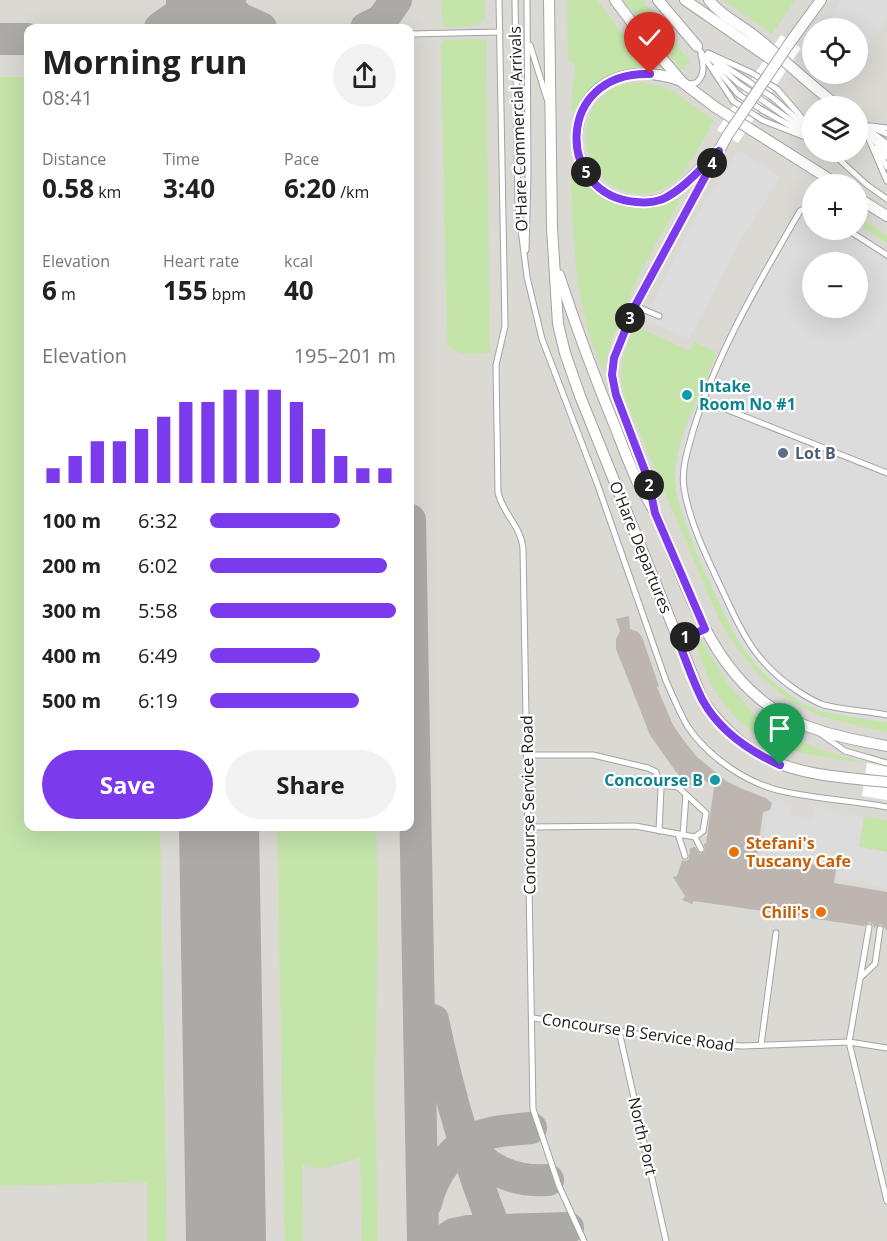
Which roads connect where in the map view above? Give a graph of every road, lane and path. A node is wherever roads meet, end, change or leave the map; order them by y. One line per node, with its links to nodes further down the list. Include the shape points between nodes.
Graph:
1 (499, 0): 14 (lane, Concourse Service Road)
2 (515, 0): 49 (lane, O'Hare Commercial Arrivals, via 518,205)
3 (527, 0): 16 (lane)
4 (549, 0): 21 (street, O'Hare Departures)
5 (615, 0): 18 (street)
6 (658, 0): 17 (street)
7 (686, 0): 19 (street)
8 (709, 0): 19 (street)
9 (814, 0): 11 (street)
10 (821, 0): 12 (street)
11 (805, 18)
12 (807, 18)
13 (802, 24): 36 (street, bridge)
14 (500, 32): 15 (lane); 60 (lane, Concourse Service Road, via 505,326 496,365 498,492 499,500 522,535)
15 (414, 34)
16 (528, 38): 21 (lane); 49 (lane)
17 (697, 46): 18 (lane, via 703,63 702,76 692,85); 22 (lane, via 777,89); 24 (lane, via 741,86); 29 (lane, via 733,101 762,120)
18 (680, 81): 36 (street, via 636,74 611,80 598,88 583,109 577,130 584,170 605,192 624,200 661,200); 40 (street)
19 (812, 87): 20 (street)
20 (824, 96)
21 (550, 110): 48 (street, O'Hare Departures)
22 (802, 122)
23 (868, 125): 27 (lane)
24 (802, 128)
25 (868, 128): 33 (lane)
26 (868, 130): 34 (lane)
27 (887, 131)
28 (868, 132): 35 (lane)
29 (802, 133)
30 (868, 134): 37 (lane)
31 (868, 135): 39 (lane)
32 (868, 137): 41 (lane)
33 (887, 139)
34 (887, 144)
35 (887, 150)
36 (719, 151): 50 (street)
37 (887, 157)
38 (842, 162): 42 (lane)
39 (887, 167)
40 (821, 174)
41 (887, 181)
42 (887, 199)
43 (868, 204): 45 (street)
44 (802, 210): 52 (lane, via 751,296)
45 (887, 216)
46 (864, 240): 47 (lane)
47 (887, 255)
48 (554, 257): 54 (street, via 591,368); 56 (street, O'Hare Departures, via 558,324 565,353)
49 (526, 268): 65 (lane, O'Hare Commercial Arrivals, via 553,369 666,681 688,727 714,756 759,783 785,792)
50 (635, 306): 51 (lane); 54 (street, via 614,358 612,375 648,479)
51 (659, 316)
52 (703, 400): 53 (lane); 57 (lane, via 685,458 683,487 708,558 748,645 777,677 807,698 824,705)
53 (887, 472)
54 (655, 513): 55 (street)
55 (705, 629): 56 (lane); 58 (street, via 722,658 752,693 781,714)
56 (678, 641): 62 (street, O'Hare Departures, via 703,701 747,748 780,765 804,771)
57 (887, 715)
58 (818, 731): 59 (street); 61 (lane, via 845,751)
59 (887, 746)
60 (527, 755): 63 (lane, via 592,755 648,768 656,772); 66 (lane, Concourse Service Road)
61 (887, 763)
62 (887, 782)
63 (660, 785): 64 (lane, via 674,785); 67 (lane)
64 (686, 795): 68 (lane); 69 (lane, via 706,813 703,831)
65 (887, 807)
66 (528, 827): 67 (lane, via 635,826); 76 (lane, Concourse Service Road)
67 (659, 831): 68 (lane)
68 (680, 835): 69 (lane); 71 (lane)
69 (695, 837): 70 (lane)
70 (701, 849)
71 (685, 856)
72 (868, 927): 75 (lane)
73 (880, 929): 75 (lane, via 875,964)
74 (776, 933): 79 (lane)
75 (860, 978): 78 (lane)
76 (533, 1018): 77 (lane, Concourse B Service Road); 82 (lane, Concourse Service Road, via 533,1109 559,1186)
77 (619, 1031): 79 (lane, Concourse B Service Road, via 696,1042); 83 (lane, North Port)
78 (849, 1042): 79 (lane, Concourse B Service Road); 80 (lane, Concourse B Service Road); 81 (lane)
79 (760, 1045)
80 (887, 1048)
81 (887, 1201)
82 (584, 1241)
83 (666, 1241)

